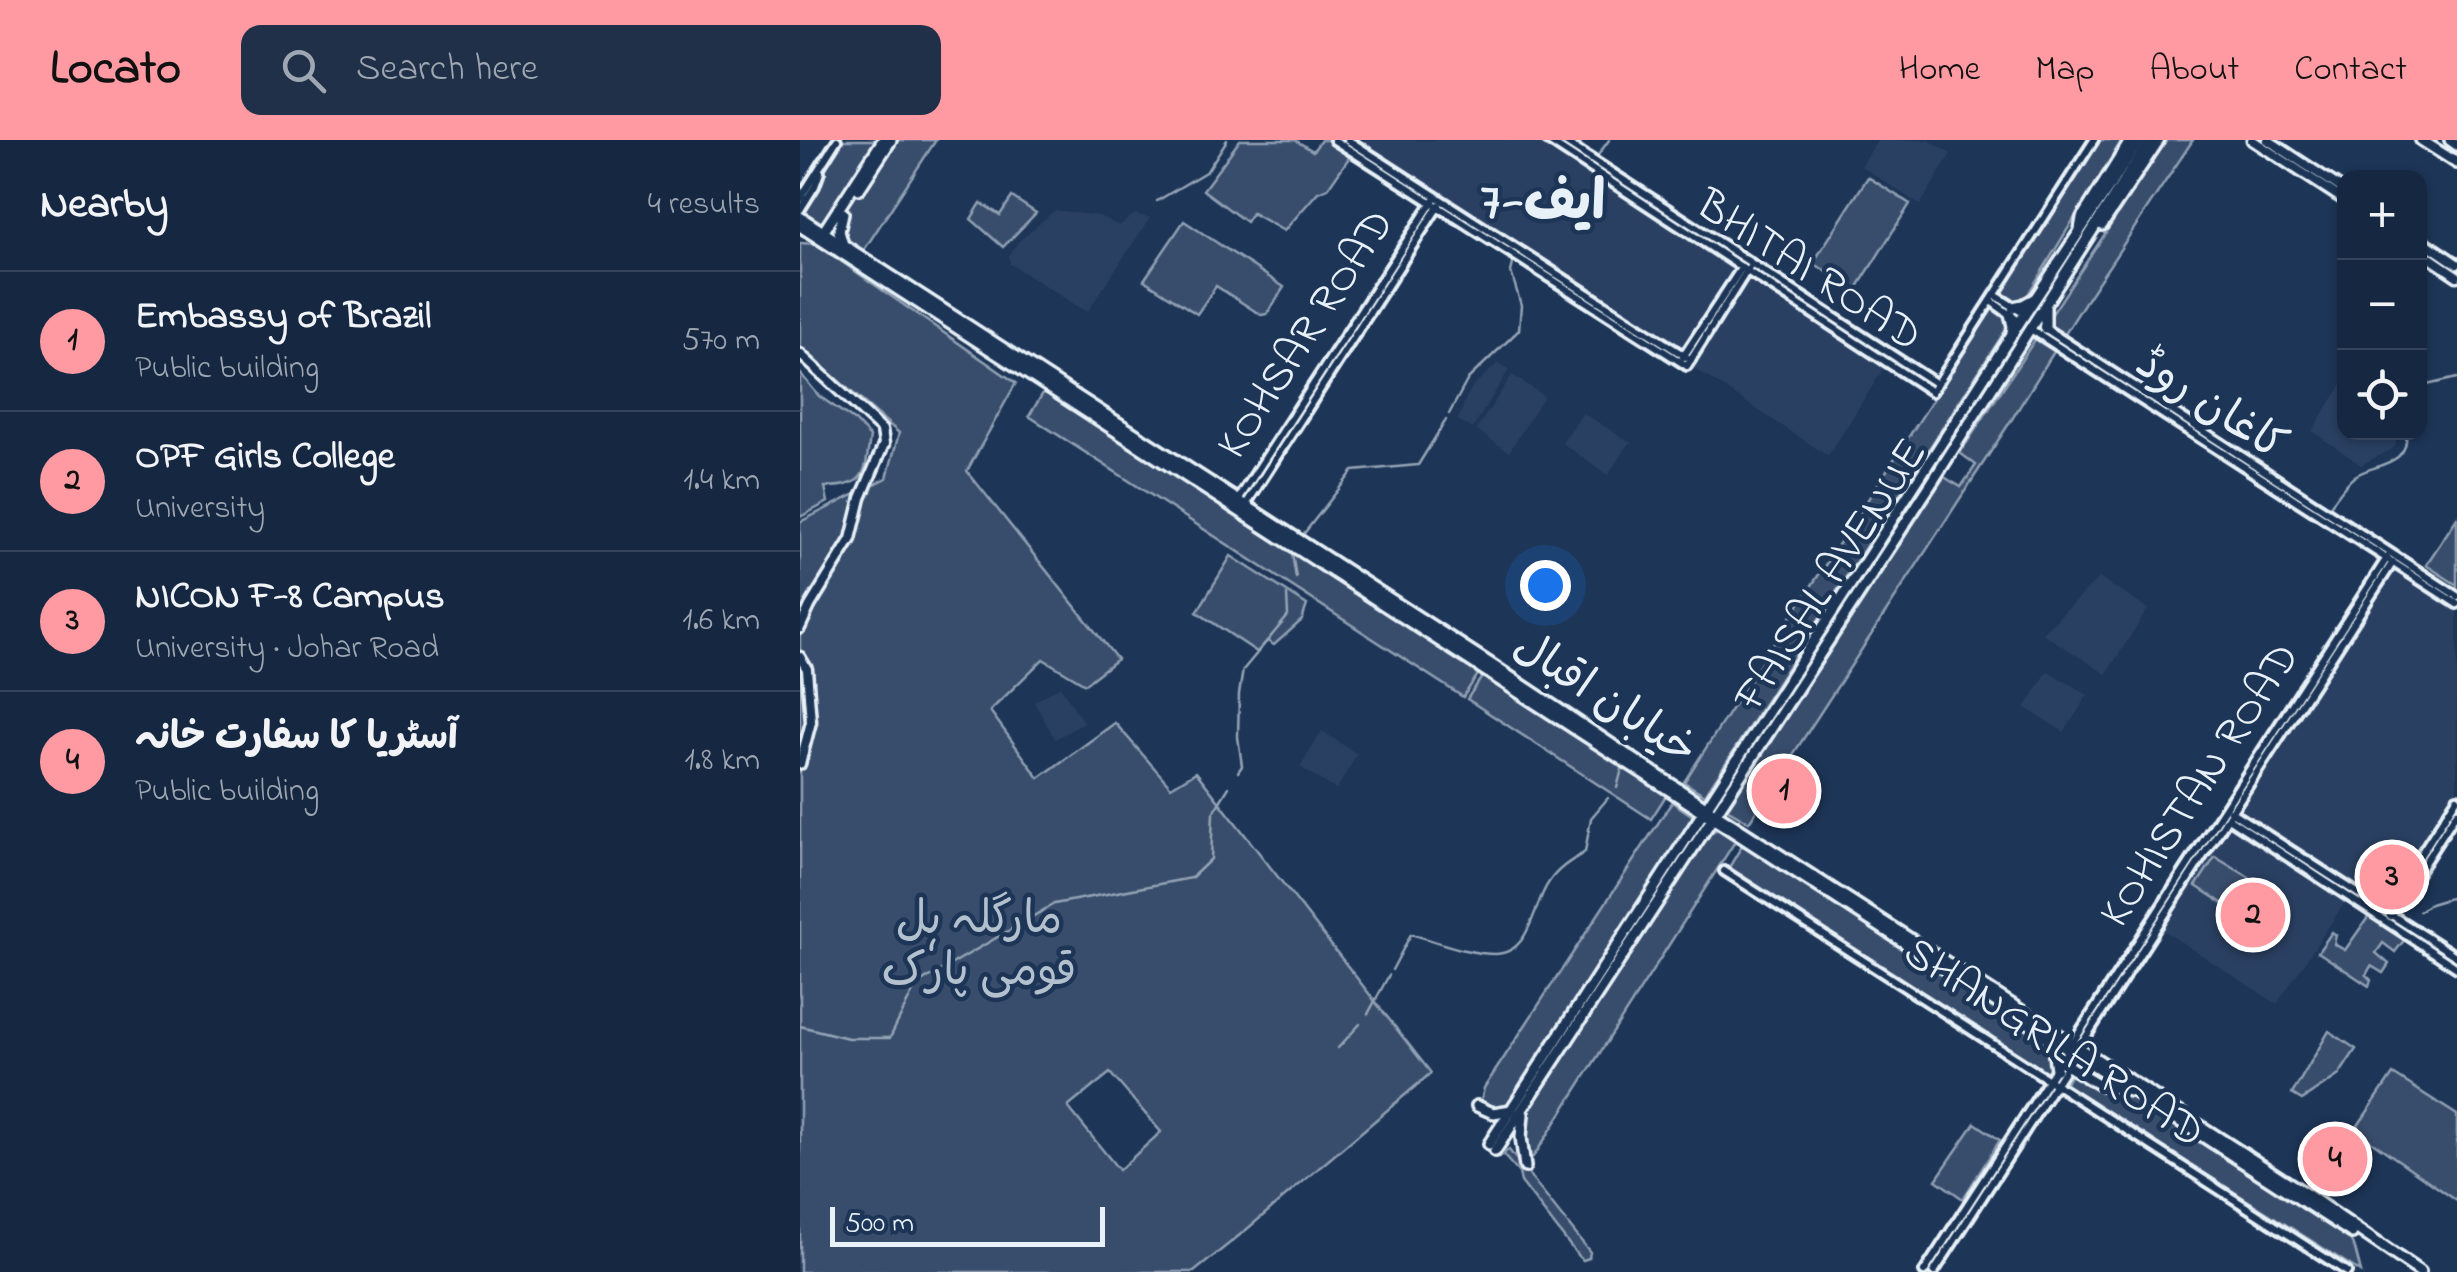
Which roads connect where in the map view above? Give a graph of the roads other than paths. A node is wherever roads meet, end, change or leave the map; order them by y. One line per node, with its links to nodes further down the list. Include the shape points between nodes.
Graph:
1 (837, 140): 18 (street)
2 (880, 140): 19 (main road)
3 (894, 140): 19 (main road)
4 (1334, 140): 25 (street)
5 (1348, 140): 25 (street)
6 (1548, 140): 21 (street, BHITAI ROAD)
7 (1562, 140): 21 (street, BHITAI ROAD)
8 (2094, 140): 38 (street)
9 (2131, 140): 30 (main road, FAISAL AVENUE, via 2082,218)
10 (2140, 140): 30 (main road)
11 (2150, 140): 30 (main road)
12 (2159, 140): 30 (main road, FAISAL AVENUE, via 2098,232)
13 (2252, 140): 23 (main road)
14 (2268, 140): 22 (main road)
15 (2422, 140): 20 (main road)
16 (2450, 140): 17 (main road)
17 (2457, 145)
18 (826, 157): 24 (street); 26 (street, خیابان اقبال)
19 (872, 164): 27 (main road)
20 (2457, 164)
21 (1616, 180): 36 (street, BHITAI ROAD)
22 (2337, 185)
23 (2337, 195)
24 (800, 197)
25 (1437, 201): 36 (street, via 1685,359); 45 (street, KOHSAR ROAD)
26 (800, 214): 28 (main road, خیابان اقبال)
27 (839, 215): 28 (main road); 31 (main road); 32 (main road)
28 (805, 224): 31 (main road, خیابان اقبال)
29 (800, 234): 31 (main road)
30 (2084, 235): 39 (main road, FAISAL AVENUE)
31 (824, 237): 32 (main road, خیابان اقبال); 45 (main road, خیابان اقبال)
32 (843, 244): 45 (main road, خیابان اقبال)
33 (2427, 245): 35 (main road)
34 (2427, 256): 37 (main road)
35 (2457, 264)
36 (1746, 265): 44 (street, BHITAI ROAD); 44 (street, BHITAI ROAD, via 1932,392)
37 (2457, 276)
38 (1993, 298): 40 (street, کاغان روڈ); 44 (street)
39 (2041, 300): 40 (main road); 41 (main road, FAISAL AVENUE); 42 (main road)
40 (2012, 311): 41 (street, کاغان روڈ); 41 (main road, via 2014,326)
41 (2024, 326): 42 (main road); 42 (street, کاغان روڈ); 51 (main road, FAISAL AVENUE)
42 (2042, 332): 46 (street, کاغان روڈ); 47 (street, کاغان روڈ)
43 (800, 354): 48 (main road, via 885,438 851,539)
44 (1937, 384)
45 (1239, 507): 53 (main road, خیابان اقبال)
46 (2390, 560): 47 (street, کاغان روڈ); 54 (street, KOHISTAN ROAD)
47 (2456, 599)
48 (800, 628)
49 (800, 657): 50 (main road, via 811,714)
50 (800, 764)
51 (1724, 792): 53 (main road); 56 (main road, FAISAL AVENUE); 57 (main road)
52 (2457, 798): 60 (street)
53 (1691, 800): 56 (main road, خیابان اقبال); 58 (main road)
54 (2226, 812): 60 (street); 64 (street, KOHISTAN ROAD)
55 (2457, 812): 60 (street)
56 (1710, 814): 57 (main road, خیابان اقبال); 58 (main road, FAISAL AVENUE)
57 (1726, 824): 58 (main road); 63 (main road, خیابان اقبال); 64 (main road, خیابان اقبال)
58 (1700, 829): 70 (main road, FAISAL AVENUE); 71 (main road, FAISAL AVENUE)
59 (1724, 871): 67 (street, SHANGRILA ROAD)
60 (2386, 916): 61 (street); 62 (street)
61 (2457, 957)
62 (2457, 968)
63 (2041, 1030): 64 (main road, خیابان اقبال); 66 (main road)
64 (2074, 1048): 65 (street); 66 (street); 68 (main road, خیابان اقبال); 76 (main road, خیابان اقبال)
65 (2068, 1066): 67 (street); 68 (main road, via 2108,1088)
66 (2056, 1069): 67 (street)
67 (2052, 1082): 73 (street); 74 (street); 75 (street, SHANGRILA ROAD)
68 (2133, 1091): 76 (main road, خیابان اقبال)
69 (1477, 1106): 71 (main road, via 1492,1113)
70 (1526, 1106): 71 (main road, FAISAL AVENUE, via 1492,1148); 72 (main road)
71 (1514, 1110)
72 (1525, 1166)
73 (1924, 1272)
74 (1934, 1272)
75 (2347, 1272)
76 (2419, 1272)

